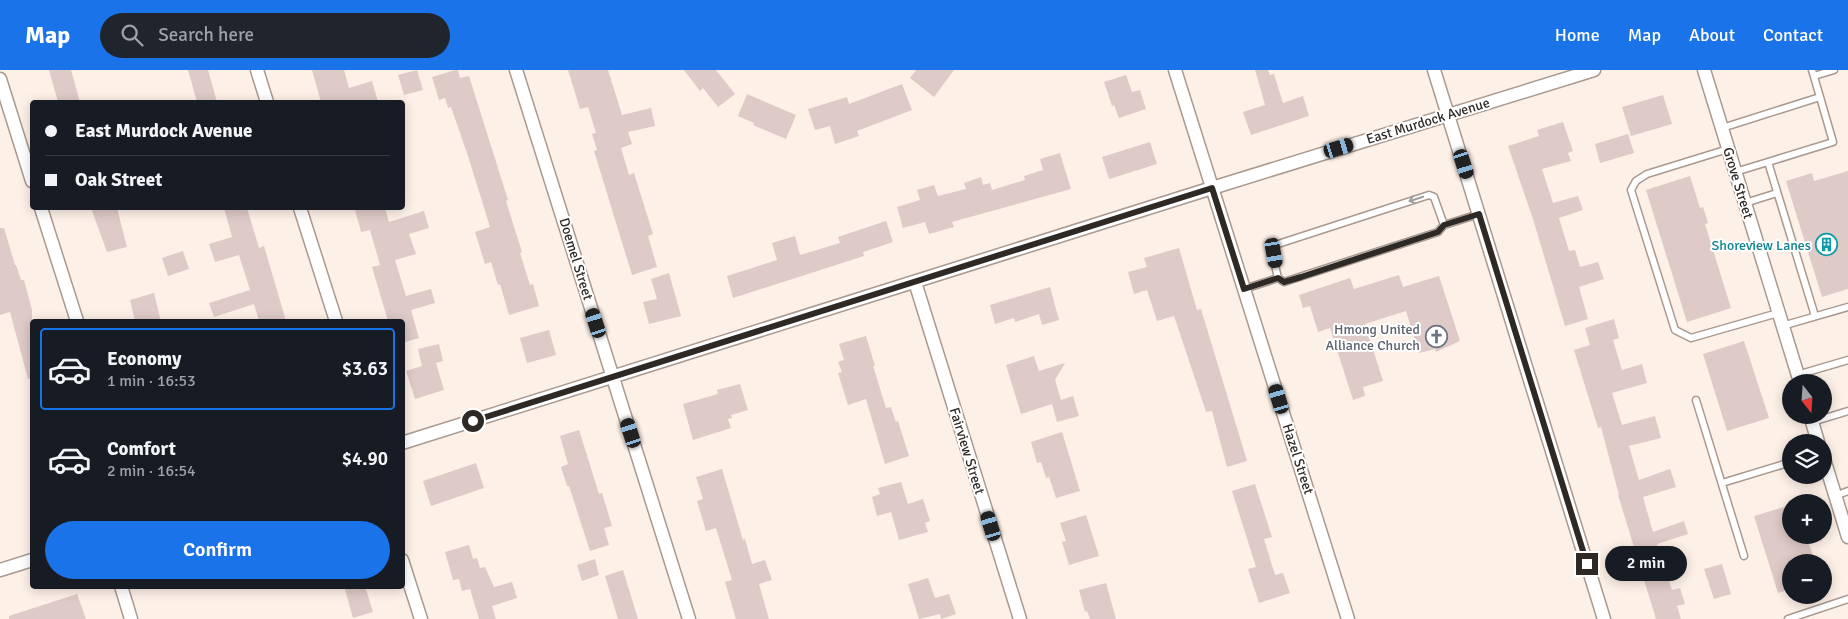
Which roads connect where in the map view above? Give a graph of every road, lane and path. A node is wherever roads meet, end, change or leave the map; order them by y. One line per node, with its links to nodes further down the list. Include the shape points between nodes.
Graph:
1 (257, 70): 11 (street)
2 (516, 70): 37 (street, Doemel Street)
3 (1175, 70): 18 (street, Hazel Street)
4 (1434, 70): 12 (street)
5 (1594, 70): 12 (street, East Murdock Avenue)
6 (1704, 70): 13 (street, Grove Street)
7 (1834, 70): 8 (lane)
8 (1813, 73): 10 (lane)
9 (0, 79): 17 (street)
10 (1820, 97): 13 (lane); 15 (lane, via 1833,142)
11 (266, 100)
12 (1448, 114): 18 (street, East Murdock Avenue); 23 (street)
13 (1722, 128): 14 (street, Grove Street)
14 (1728, 149): 16 (street, Grove Street); 29 (lane, via 1647,174 1636,181 1632,190 1675,330 1691,338)
15 (1768, 162): 16 (lane); 19 (lane)
16 (1735, 172): 20 (street, Grove Street)
17 (30, 175)
18 (1212, 188): 26 (street, East Murdock Avenue); 27 (street, Hazel Street)
19 (1777, 193): 20 (lane); 30 (lane)
20 (1744, 203): 29 (street, Grove Street)
21 (42, 210): 31 (street)
22 (301, 210): 32 (street)
23 (1479, 214): 24 (lane); 59 (street)
24 (1444, 225): 25 (lane, via 1438,232 1284,282); 25 (lane, one-way to 25, via 1434,197 1429,195 1278,244 1274,253)
25 (1278, 278): 27 (lane)
26 (915, 282): 37 (street, East Murdock Avenue); 57 (street, Fairview Street)
27 (1244, 289): 58 (street, Hazel Street)
28 (1848, 307): 30 (lane)
29 (1778, 313): 33 (street, Grove Street)
30 (1815, 316): 33 (lane)
31 (76, 319)
32 (335, 319)
33 (1782, 326): 35 (street, Grove Street)
34 (1848, 360): 36 (lane)
35 (1797, 374)
36 (1812, 374)
37 (613, 377): 41 (street, East Murdock Avenue); 56 (street, Doemel Street)
38 (1696, 400): 43 (lane)
39 (1848, 411): 40 (lane)
40 (1832, 414)
41 (405, 442)
42 (1782, 465): 43 (lane)
43 (1722, 483): 48 (lane)
44 (1831, 484): 46 (street)
45 (1848, 492): 46 (lane)
46 (1835, 496): 47 (street)
47 (1848, 534)
48 (1744, 556)
49 (30, 561): 51 (street)
50 (405, 569): 55 (street)
51 (0, 570)
52 (122, 589): 54 (street)
53 (1848, 599): 60 (lane)
54 (131, 619)
55 (421, 619)
56 (689, 619)
57 (1020, 619)
58 (1348, 619)
59 (1604, 619)
60 (1788, 619)

